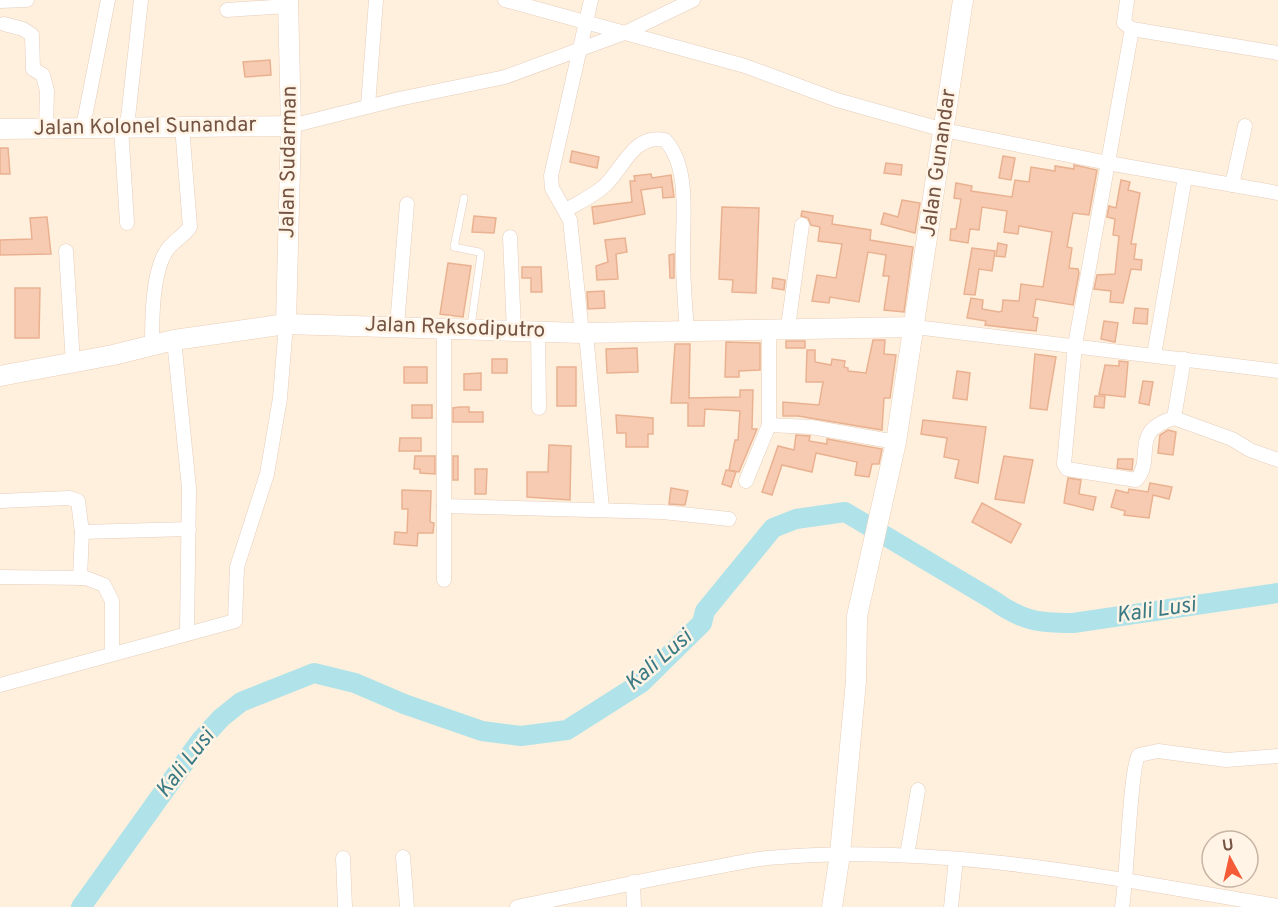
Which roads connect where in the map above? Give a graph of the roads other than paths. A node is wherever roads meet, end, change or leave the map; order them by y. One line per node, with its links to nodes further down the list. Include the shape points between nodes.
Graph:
1 (27, 0): 10 (street)
2 (108, 0): 23 (street)
3 (141, 0): 24 (street)
4 (376, 0): 19 (street)
5 (505, 0): 13 (street)
6 (591, 0): 13 (street)
7 (693, 0): 16 (street)
8 (963, 0): 27 (main road, Jalan Gunandar)
9 (1127, 0): 15 (street, via 1124,22)
10 (0, 1)
11 (288, 3): 12 (street); 21 (main road, Jalan Sudarman)
12 (227, 10)
13 (586, 22): 16 (street); 17 (street)
14 (4, 24): 25 (street, via 23,28 32,35 33,69 43,75 47,92)
15 (1132, 29): 18 (street); 28 (street)
16 (627, 32): 17 (street); 27 (street)
17 (582, 47): 19 (street, via 490,81); 34 (street, via 551,176 552,189)
18 (1278, 53)
19 (368, 106): 21 (street)
20 (182, 126): 21 (main road, Jalan Kolonel Sunandar); 24 (main road, Jalan Kolonel Sunandar); 51 (street, via 190,227 168,247 161,263 155,289)
21 (291, 126): 39 (main road, Jalan Sudarman)
22 (1245, 126): 30 (street)
23 (83, 127): 24 (main road, Jalan Kolonel Sunandar); 25 (main road, Jalan Kolonel Sunandar)
24 (124, 127): 35 (street)
25 (46, 128): 26 (main road, Jalan Kolonel Sunandar)
26 (0, 129)
27 (944, 130): 28 (street); 42 (main road, Jalan Gunandar)
28 (1108, 163): 29 (street); 50 (street)
29 (1185, 177): 30 (street); 52 (street)
30 (1232, 185): 31 (street)
31 (1278, 193)
32 (464, 198): 44 (lane, via 454,247 481,254)
33 (407, 204): 40 (street)
34 (566, 210): 46 (street, via 604,187 636,146 649,139 665,140 680,175 684,200 682,255); 48 (street, via 573,232)
35 (127, 223)
36 (802, 225): 43 (street)
37 (510, 237): 45 (street)
38 (66, 251): 54 (street)
39 (288, 324): 40 (main road, Jalan Reksodiputro); 49 (main road, Jalan Reksodiputro); 72 (street, via 267,474 237,567 236,618 233,623)
40 (397, 325): 41 (main road, Jalan Reksodiputro)
41 (444, 327): 44 (main road, Jalan Reksodiputro); 64 (street)
42 (915, 327): 43 (main road, Jalan Reksodiputro); 50 (street); 60 (main road, Jalan Gunandar)
43 (778, 328): 46 (main road, Jalan Reksodiputro); 59 (street)
44 (470, 329): 45 (main road, Jalan Reksodiputro)
45 (514, 331): 47 (main road, Jalan Reksodiputro)
46 (687, 331): 48 (main road, Jalan Reksodiputro)
47 (538, 332): 48 (main road, Jalan Reksodiputro); 57 (street)
48 (584, 333): 65 (street)
49 (174, 340): 51 (main road, Jalan Reksodiputro); 67 (street, via 187,453)
50 (1075, 345): 52 (street); 58 (street, via 1064,464 1067,469 1136,480 1148,435 1157,425)
51 (152, 346): 54 (main road, Jalan Reksodiputro)
52 (1154, 355): 53 (street)
53 (1184, 359): 55 (street); 58 (street)
54 (73, 363): 56 (main road, Jalan Reksodiputro)
55 (1278, 371)
56 (0, 376)
57 (539, 408)
58 (1174, 418): 61 (street)
59 (769, 425): 60 (street, via 811,427); 62 (street)
60 (896, 442): 77 (main road, Jalan Gunandar, via 857,616 856,681)
61 (1278, 460)
62 (746, 481)
63 (0, 501): 68 (street, via 74,498 81,507)
64 (444, 506): 65 (street); 71 (street)
65 (602, 509): 66 (street)
66 (729, 519)
67 (189, 529): 68 (street); 72 (street)
68 (82, 532): 70 (street)
69 (0, 576): 70 (street)
70 (80, 578): 73 (street, via 96,580 110,593)
71 (444, 580)
72 (187, 632): 73 (street)
73 (112, 653): 74 (street)
74 (0, 685)
75 (1278, 756): 82 (street, via 1226,760 1158,751 1139,755 1133,775)
76 (918, 790): 78 (street)
77 (840, 854): 78 (street); 83 (street, via 766,859); 91 (main road, Jalan Gunandar)
78 (907, 855): 81 (street)
79 (403, 857): 88 (street)
80 (343, 858): 87 (street)
81 (956, 859): 82 (street); 92 (street)
82 (1127, 881): 84 (street); 93 (street)
83 (633, 882): 85 (street); 90 (street)
84 (1199, 893): 86 (street); 94 (street)
85 (565, 902): 89 (street)
86 (1278, 906)
87 (345, 907)
88 (407, 907)
89 (517, 907)
90 (634, 907)
91 (831, 907)
92 (951, 907)
93 (1122, 907)
94 (1196, 907)

